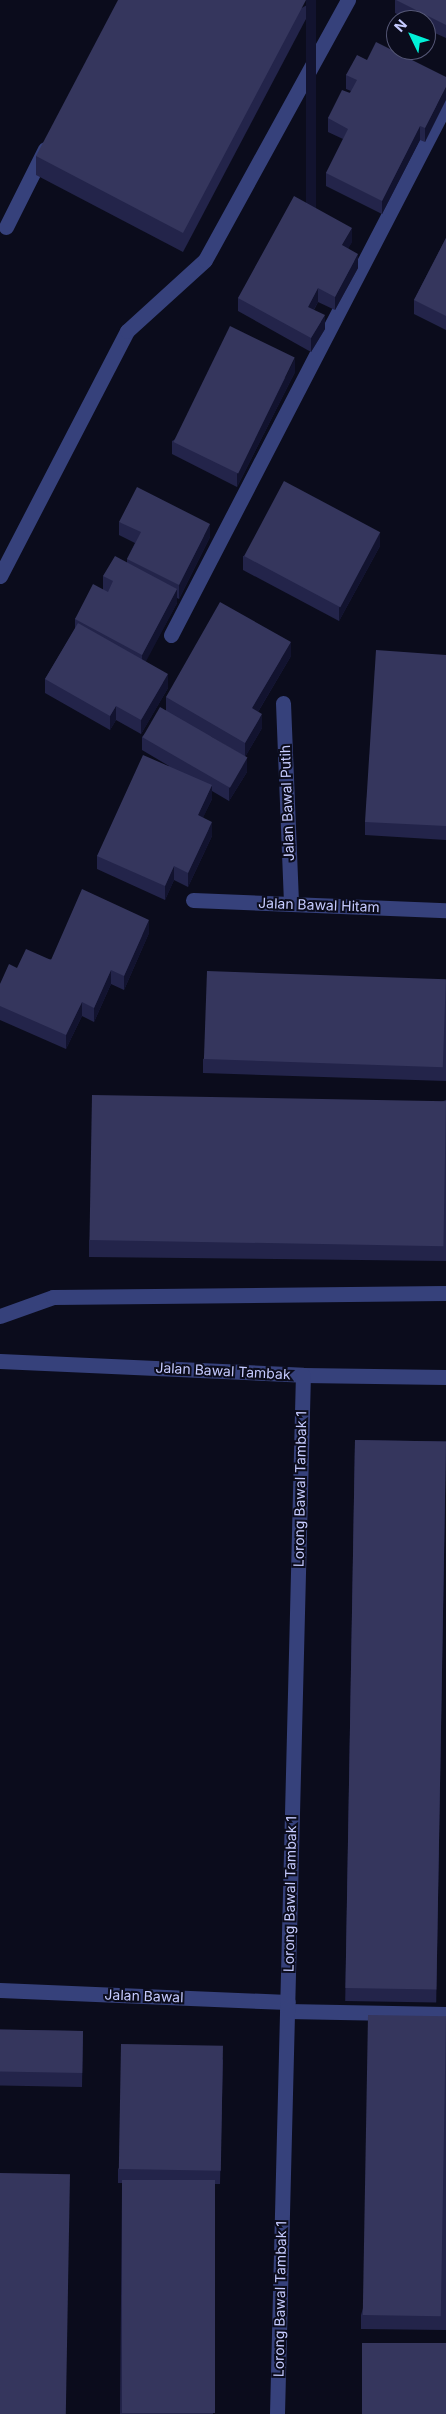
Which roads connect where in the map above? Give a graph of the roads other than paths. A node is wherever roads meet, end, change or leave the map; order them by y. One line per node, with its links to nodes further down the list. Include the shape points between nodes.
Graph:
1 (348, 0): 5 (street, via 204,260 127,331)
2 (446, 104): 6 (street)
3 (50, 140): 4 (street)
4 (6, 227)
5 (0, 576)
6 (171, 635)
7 (283, 703): 9 (street, Jalan Bawal Putih)
8 (193, 900): 9 (street, Jalan Bawal Hitam)
9 (291, 904): 10 (street, Jalan Bawal Hitam)
10 (446, 910)
11 (446, 1293): 12 (street, via 53,1297)
12 (0, 1316)
13 (0, 1361): 14 (street, Jalan Bawal Tambak)
14 (303, 1375): 15 (street, Jalan Bawal Tambak); 17 (street, Lorong Bawal Tambak 1)
15 (446, 1376)
16 (0, 1990): 17 (street, Jalan Bawal)
17 (287, 2007): 18 (street, Jalan Bawal); 19 (street, Lorong Bawal Tambak 1)
18 (446, 2014)
19 (277, 2414)

